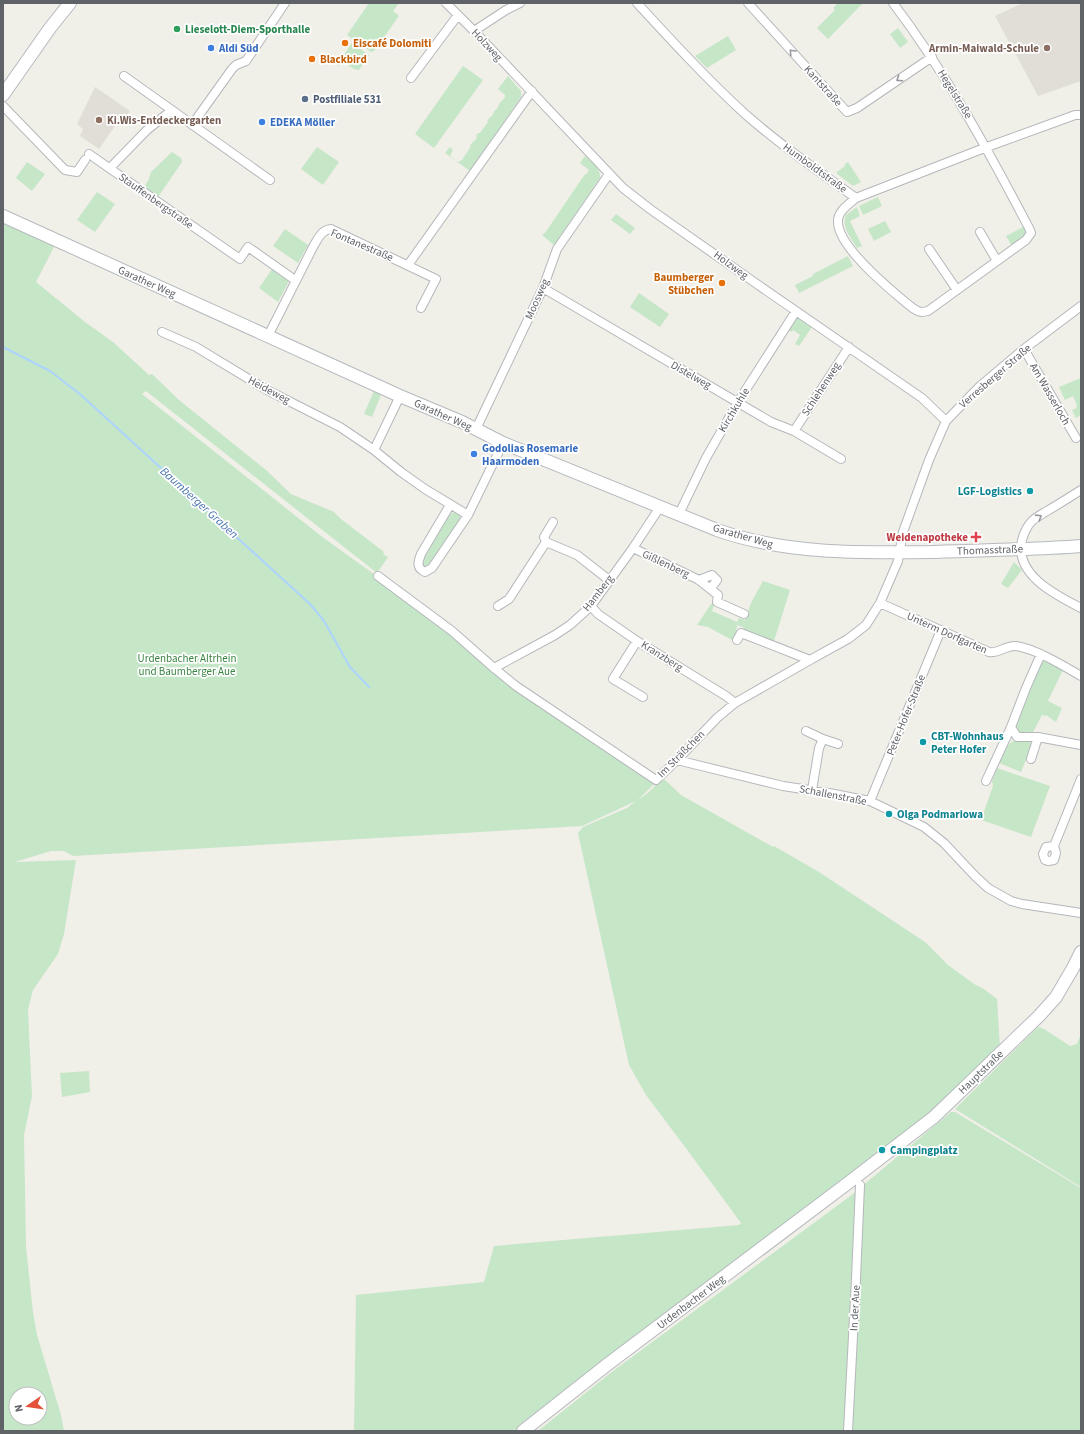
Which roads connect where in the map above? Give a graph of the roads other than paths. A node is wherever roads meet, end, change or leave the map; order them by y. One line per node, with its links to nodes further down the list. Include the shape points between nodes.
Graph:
1 (70, 3): 14 (street)
2 (285, 3): 18 (street, via 246,61 232,69)
3 (446, 3): 8 (street, Holzweg)
4 (520, 3): 9 (street)
5 (637, 3): 23 (street, Humboldtstraße, via 745,114)
6 (748, 3): 10 (street, Kantstraße, one-way to 6, via 857,108 847,112)
7 (893, 3): 10 (street, Hegelstraße)
8 (458, 15): 9 (street, Holzweg); 12 (street)
9 (474, 31): 13 (street, Holzweg)
10 (932, 57): 19 (street, Hegelstraße)
11 (124, 76): 16 (street)
12 (411, 78)
13 (532, 91): 21 (street, Holzweg); 28 (street)
14 (3, 95)
15 (3, 106): 20 (street, Stauffenbergstraße, via 66,170 77,172 87,157)
16 (172, 110): 18 (street); 20 (street, via 147,130)
17 (1081, 115): 19 (street, Humboldtstraße)
18 (192, 125): 22 (street)
19 (986, 147): 23 (street, Humboldtstraße); 27 (street, Hegelstraße, via 1030,233 1026,240)
20 (110, 168): 29 (street, Stauffenbergstraße, via 240,259 248,247)
21 (609, 174): 30 (street, Moosweg, via 557,249); 34 (street, Holzweg, via 650,208)
22 (270, 180)
23 (856, 198): 31 (street, via 840,214 837,220 839,228 857,256 892,292 922,312 928,311)
24 (3, 216): 37 (street, Garather Weg)
25 (980, 232): 27 (street)
26 (929, 249): 31 (street)
27 (997, 261): 31 (street)
28 (408, 265): 29 (street, Fontanestraße, via 331,229 320,236); 32 (street, Fontanestraße, via 436,279)
29 (295, 280): 37 (street, Fontanestraße)
30 (543, 288): 41 (street, Distelweg); 43 (street, Moosweg)
31 (957, 290)
32 (421, 308)
33 (1079, 308): 35 (street); 39 (street, Verresberger Straße)
34 (796, 311): 38 (street, Holzweg); 41 (street, Kirchkuhle)
35 (1081, 317)
36 (162, 332): 47 (street, Heideweg, via 209,354 267,390 340,427)
37 (268, 336): 40 (street, Garather Weg)
38 (849, 347): 42 (street, Holzweg, via 922,398); 44 (street, Schlehenweg)
39 (1024, 349): 42 (street, Verresberger Straße, via 980,386); 45 (street, Am Wasserloch)
40 (400, 396): 43 (street, Garather Weg); 47 (street)
41 (738, 402): 44 (street, Distelweg, via 771,422); 52 (street, Kirchkuhle, via 706,458)
42 (946, 421): 59 (street, Verresberger Straße, via 903,532)
43 (476, 430): 46 (street, Garather Weg)
44 (794, 431): 48 (street, Distelweg)
45 (1076, 438)
46 (503, 443): 51 (street, Garather Weg); 53 (street)
47 (374, 450): 50 (street, Heideweg, via 400,472)
48 (841, 459)
49 (1081, 490): 58 (street, one-way to 49, via 1024,532 1032,521)
50 (450, 505): 53 (street, Heideweg); 53 (street, via 421,554 418,566 421,570 425,572 432,568)
51 (660, 506): 52 (street, Garather Weg); 57 (street, Hamberg)
52 (679, 514): 59 (street, Garather Weg, via 728,533 772,545 847,552)
53 (468, 515)
54 (552, 522): 55 (street, via 544,537)
55 (546, 542): 61 (street, via 577,556); 63 (street, via 509,599)
56 (1081, 546): 58 (street, Thomasstraße)
57 (633, 548): 61 (street, Hamberg); 66 (street, Gißlenberg, via 699,580 718,594 717,602)
58 (1021, 549): 59 (street, Thomasstraße); 65 (street, via 1026,569 1034,578 1058,596)
59 (900, 552): 62 (street, Im Sträßchen)
60 (378, 576): 72 (street, Im Sträßchen, via 452,631)
61 (609, 580): 64 (street, Hamberg)
62 (880, 603): 67 (street, Unterm Dorfgarten); 71 (street, Im Sträßchen, via 866,624 848,639)
63 (498, 606)
64 (591, 606): 69 (street, Kranzberg, via 598,614); 72 (street, Hamberg, via 555,635)
65 (1081, 608)
66 (744, 614)
67 (941, 630): 70 (street, Unterm Dorfgarten, via 992,652 1016,646); 91 (street, Peter-Hofer-Straße)
68 (737, 640): 71 (street, via 741,633)
69 (637, 641): 74 (street, via 613,679); 75 (street, Kranzberg)
70 (1041, 654): 73 (street, Unterm Dorfgarten); 76 (street)
71 (810, 660): 75 (street, Im Sträßchen)
72 (494, 668): 86 (street, Im Sträßchen, via 528,694 656,780)
73 (1081, 676)
74 (643, 697)
75 (735, 704): 83 (street, Im Sträßchen, via 717,718)
76 (1011, 727): 78 (street); 81 (street)
77 (806, 731): 79 (street)
78 (1017, 737): 80 (street); 81 (street)
79 (823, 738): 82 (street); 90 (street)
80 (1038, 738): 84 (street); 85 (street)
81 (1004, 743): 89 (street)
82 (838, 744)
83 (691, 745): 86 (street, Im Sträßchen); 87 (street, via 691,752)
84 (1081, 745)
85 (1030, 759)
86 (677, 760): 87 (street, Schallenstraße)
87 (698, 765): 90 (street, Schallenstraße, via 770,783)
88 (1081, 779): 92 (street)
89 (986, 781)
90 (812, 790): 91 (street, Schallenstraße)
91 (870, 801): 93 (street, Schallenstraße, via 924,827 944,843 984,884 1011,901)
92 (1054, 846)
93 (1081, 913)
94 (1081, 952): 95 (street, Hauptstraße, via 1056,997 1039,1016 934,1117)
95 (860, 1179): 96 (street, Urdenbacher Weg, via 608,1364); 97 (street, In der Aue)
96 (523, 1431)
97 (848, 1431)

